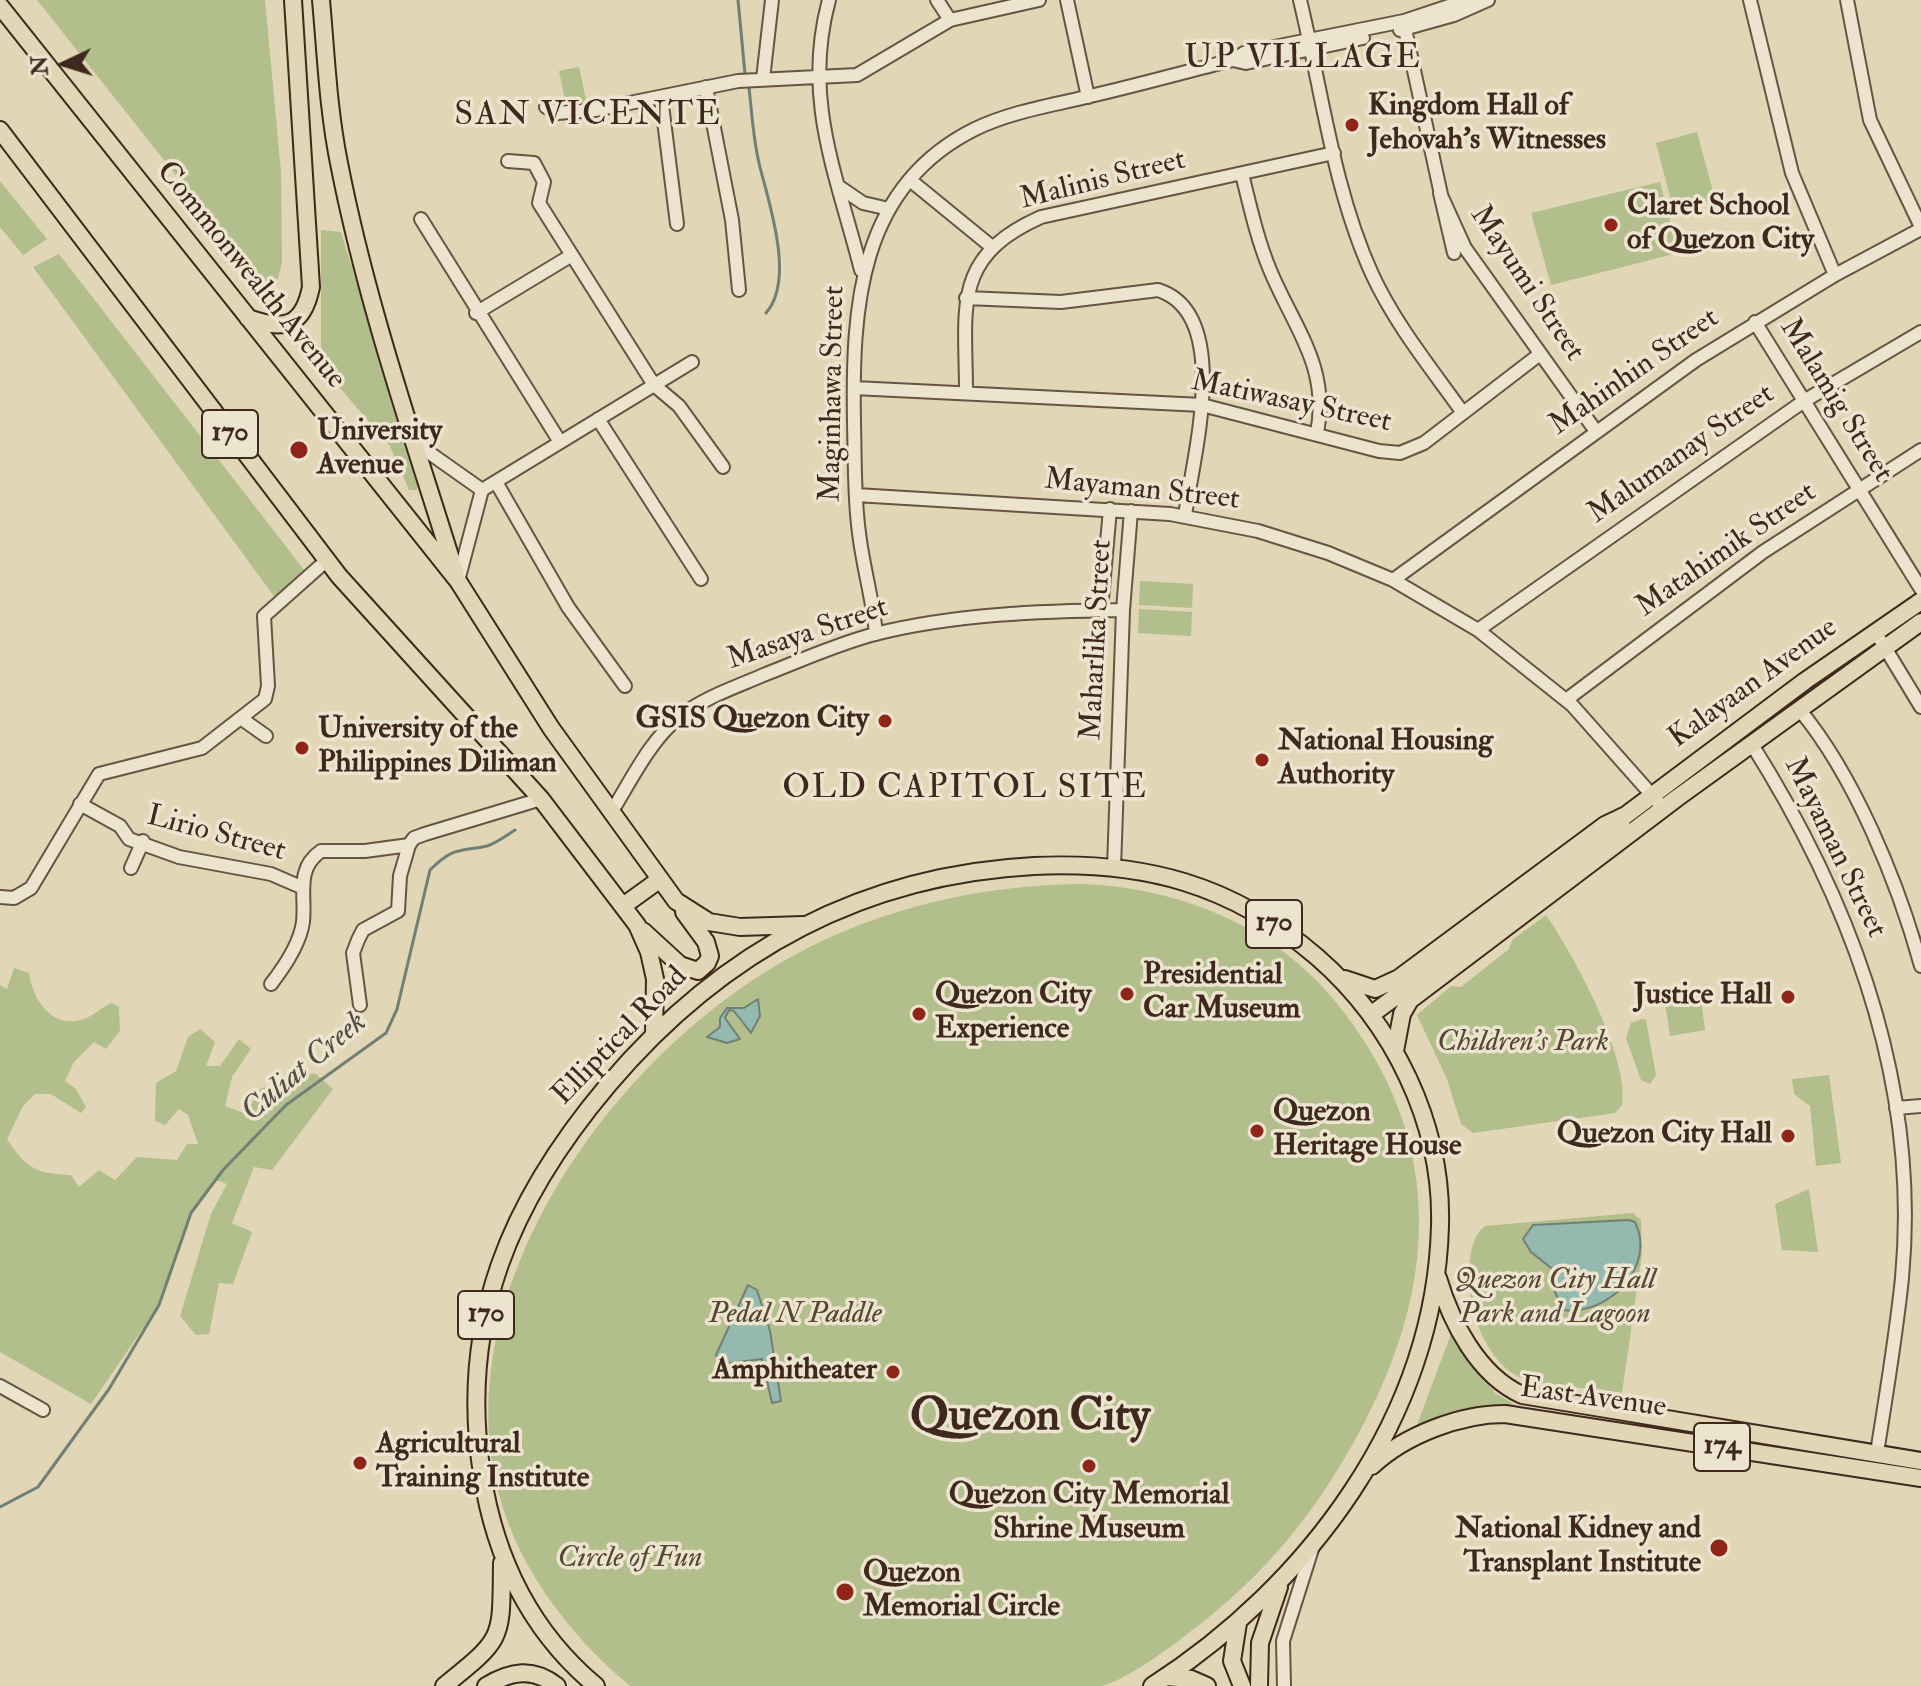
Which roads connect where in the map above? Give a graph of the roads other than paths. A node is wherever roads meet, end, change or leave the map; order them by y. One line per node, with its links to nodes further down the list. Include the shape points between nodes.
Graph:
1 (293, 0): 42 (main road, via 311,287 301,315 290,323 275,326)
2 (321, 0): 56 (main road, via 341,175)
3 (772, 0): 20 (street)
4 (829, 0): 19 (street)
5 (937, 0): 15 (street)
6 (1039, 0): 15 (street)
7 (1067, 0): 23 (street)
8 (1300, 0): 18 (street)
9 (1467, 0): 18 (street, Maginhawa Street)
10 (1488, 0): 16 (street, Maginhawa Street)
11 (1750, 0): 38 (street, via 1792,173)
12 (1847, 0): 34 (street, via 1870,120)
13 (0, 6): 17 (main road, Commonwealth Avenue / 170)
14 (0, 20): 17 (main road)
15 (950, 20): 19 (street, via 865,72)
16 (1405, 29): 18 (street, Maginhawa Street); 45 (street, Mayumi Street, via 1435,163 1438,178 1441,193 1444,208 1454,253 1440,193 1444,206 1448,218 1465,248)
17 (25, 37): 42 (main road, Commonwealth Avenue / 170)
18 (1310, 43): 23 (street, Maginhawa Street, via 1244,53); 26 (street)
19 (817, 78): 20 (street); 30 (street, via 821,124)
20 (763, 79): 21 (street)
21 (706, 87): 22 (street); 39 (street, via 732,220)
22 (661, 97): 24 (street, via 595,110 557,113); 33 (street)
23 (1088, 97): 29 (street, Maginhawa Street, via 977,128 947,146)
24 (546, 107)
25 (0, 130): 67 (main road, 170)
26 (1334, 153): 28 (street, Malinis Street); 52 (street, via 1352,223 1379,289)
27 (508, 161): 36 (street, via 534,163 544,182 539,203)
28 (1242, 174): 35 (street, Malinis Street, via 1041,217); 55 (street, via 1258,241 1316,365 1321,385)
29 (910, 180): 31 (street, Maginhawa Street); 35 (street)
30 (841, 188): 31 (street, via 863,203); 37 (street)
31 (889, 209): 37 (street, Maginhawa Street)
32 (421, 219): 41 (street)
33 (677, 224)
34 (1921, 228): 38 (street, Mahinhin Street)
35 (992, 247): 40 (street, Malinis Street)
36 (572, 255): 41 (street); 47 (street)
37 (863, 275): 48 (street, Maginhawa Street)
38 (1835, 275): 43 (street, Mahinhin Street)
39 (739, 290)
40 (966, 298): 49 (street, Malinis Street); 51 (street, via 1061,302 1142,290 1171,294 1183,304 1197,334)
41 (476, 313): 57 (street)
42 (246, 317): 70 (main road, Commonwealth Avenue / 170)
43 (1755, 322): 50 (street, Malamig Street); 54 (street, Mahinhin Street)
44 (1921, 332): 50 (street, Malumanay Street)
45 (1540, 354): 52 (street, Matiwasay Street); 54 (street, Mayumi Street)
46 (692, 362): 47 (street)
47 (654, 385): 53 (street); 59 (street, via 679,406)
48 (854, 388): 49 (street, Matiwasay Street); 63 (street, Maginhawa Street)
49 (966, 392): 51 (street, Matiwasay Street)
50 (1804, 401): 62 (street, Malamig Street); 76 (street, Malumanay Street)
51 (1202, 405): 55 (street, Matiwasay Street); 66 (street)
52 (1463, 413): 55 (street, Matiwasay Street, via 1424,443 1400,453)
53 (598, 419): 57 (street); 68 (street)
54 (1595, 430): 69 (street, Mahinhin Street)
55 (1317, 433)
56 (414, 442): 61 (street); 70 (main road)
57 (560, 442): 60 (street)
58 (1921, 450): 62 (street, Matahimik Street)
59 (723, 467)
60 (496, 482): 61 (street); 80 (street, via 568,607)
61 (482, 490): 70 (street)
62 (1859, 490): 71 (street, Malamig Street); 81 (street, Matahimik Street, via 1763,552)
63 (856, 495): 64 (street, Mayaman Street); 78 (street, Maginhawa Street)
64 (1110, 509): 65 (street, Mayaman Street); 73 (street, Maharlika Street)
65 (1131, 511): 66 (street, Mayaman Street); 74 (street, Maharlika Street)
66 (1185, 516): 69 (street, Mayaman Street, via 1303,544)
67 (327, 560): 84 (street, via 264,616 267,694); 88 (main road, 170)
68 (701, 579)
69 (1393, 580): 76 (street, Mayaman Street)
70 (458, 581): 91 (main road, Commonwealth Avenue / 170, via 551,728)
71 (1921, 589)
72 (1921, 601): 77 (main road, Kalayaan Avenue)
73 (1101, 610): 74 (street, Masaya Street); 78 (street, Masaya Street, via 984,617)
74 (1123, 610): 96 (street, Maharlika Street)
75 (1921, 622): 79 (main road, Kalayaan Avenue)
76 (1478, 630): 81 (street, Mayaman Street)
77 (1875, 631): 79 (street); 87 (main road, Kalayaan Avenue)
78 (876, 634): 91 (street, Masaya Street, via 695,706 658,738)
79 (1885, 646): 82 (street); 83 (main road, Kalayaan Avenue)
80 (625, 686)
81 (1566, 700): 87 (street, Mayaman Street)
82 (1921, 707)
83 (1799, 709): 86 (main road, Kalayaan Avenue); 104 (street, via 1869,829)
84 (242, 719): 85 (street); 89 (street, via 202,748 99,774)
85 (266, 736)
86 (1751, 743): 90 (main road, Kalayaan Avenue); 113 (street, Mayaman Street, via 1840,905 1876,1012)
87 (1652, 794): 90 (street, Mayaman Street); 92 (main road, Kalayaan Avenue)
88 (541, 799): 94 (street, via 418,836); 101 (main road, 170)
89 (80, 804): 93 (street, Lirio Street, via 120,826 129,839); 99 (street, via 31,888 14,898)
90 (1663, 808): 92 (main road, Kalayaan Avenue)
91 (612, 811): 97 (main road, Commonwealth Avenue / 170)
92 (1628, 824): 105 (main road, Kalayaan Avenue, via 1605,825 1399,978 1375,989); 107 (main road, Kalayaan Avenue); 107 (main road, Kalayaan Avenue)
93 (143, 841): 95 (street); 98 (street, Lirio Street, via 179,857 271,874)
94 (409, 845): 98 (street, via 321,851 310,861); 108 (street, via 398,911 363,930 353,953)
95 (131, 868)
96 (1114, 868): 103 (main road, Elliptical Road / 170, via 1051,865 966,874 886,893); 105 (main road, Elliptical Road / 170, via 1172,877 1229,897 1286,933)
97 (659, 880): 100 (main road, Commonwealth Avenue / 170); 101 (main road)
98 (301, 887): 106 (street, via 303,922 292,953)
99 (0, 897)
100 (676, 901): 102 (main road, via 708,949 702,969 680,965); 103 (main road, Commonwealth Avenue / 170, via 693,914 725,925)
101 (623, 906): 102 (main road, 170)
102 (637, 925): 110 (main road, 170, via 655,979)
103 (809, 925): 110 (main road, Elliptical Road / 170, via 734,967)
104 (1921, 966)
105 (1336, 975): 109 (main road, Elliptical Road / 170)
106 (271, 984)
107 (1406, 995): 109 (main road, Kalayaan Avenue); 111 (main road)
108 (360, 1005)
109 (1372, 1014): 111 (main road, Elliptical Road / 170)
110 (654, 1034): 122 (main road, Elliptical Road / 170, via 553,1155 517,1218 496,1276 480,1349 477,1421 486,1499)
111 (1395, 1051): 114 (main road, Elliptical Road / 170, via 1433,1155 1441,1219)
112 (1921, 1106): 113 (street)
113 (1896, 1108): 117 (street, Mayaman Street, via 1903,1192 1902,1278)
114 (1438, 1277): 117 (main road, East Avenue / 174, via 1468,1343 1497,1379 1516,1392); 119 (main road, Elliptical Road / 170, via 1410,1379)
115 (0, 1386): 116 (street)
116 (43, 1410)
117 (1877, 1453): 118 (main road, East Avenue / 174)
118 (1921, 1461)
119 (1364, 1473): 120 (main road, East Avenue / 174, via 1418,1437 1492,1414); 121 (main road, Elliptical Road / 170)
120 (1921, 1478)
121 (1313, 1545): 123 (main road, Elliptical Road / 170); 134 (street, 170, via 1283,1641)
122 (503, 1558): 127 (main road, via 500,1631 481,1656); 130 (main road, Elliptical Road / 170, via 540,1627)
123 (1280, 1583): 124 (main road, Elliptical Road / 170); 133 (main road, 170, via 1260,1643)
124 (1238, 1623): 125 (main road, Elliptical Road / 170); 126 (main road, via 1231,1648)
125 (1159, 1682): 131 (main road, 170, via 1191,1679)
126 (1240, 1683): 132 (main road, via 1228,1680)
127 (444, 1686)
128 (486, 1686): 129 (main road, via 522,1672)
129 (557, 1686)
130 (596, 1686)
131 (1207, 1686)
132 (1221, 1686)
133 (1259, 1686)
134 (1284, 1686)

